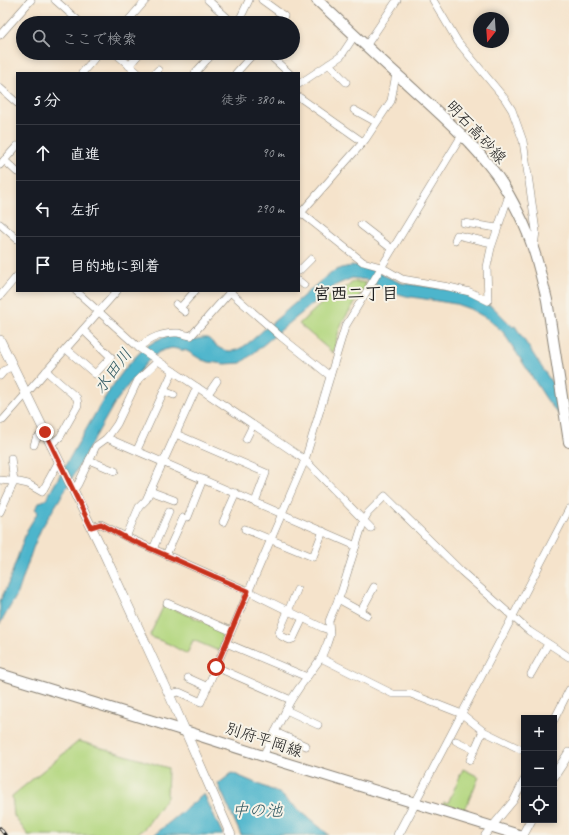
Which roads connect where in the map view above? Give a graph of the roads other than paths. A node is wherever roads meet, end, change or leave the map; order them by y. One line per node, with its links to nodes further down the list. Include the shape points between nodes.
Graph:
1 (31, 0): 10 (street)
2 (55, 0): 11 (street)
3 (146, 0): 12 (street)
4 (208, 0): 13 (street)
5 (249, 0): 14 (street)
6 (262, 0): 15 (street)
7 (317, 0): 18 (main road, 明石高砂線)
8 (397, 0): 19 (street)
9 (433, 0): 55 (street, via 458,42 512,110 523,142 536,231)
10 (17, 16)
11 (73, 16)
12 (132, 16)
13 (225, 16)
14 (241, 16)
15 (284, 16)
16 (16, 17): 17 (street)
17 (0, 35)
18 (355, 36): 19 (main road, 明石高砂線); 26 (street, via 341,56)
19 (366, 46): 33 (main road, 明石高砂線)
20 (93, 60): 28 (street)
21 (123, 60): 27 (street)
22 (134, 60): 27 (street)
23 (206, 60): 30 (street)
24 (248, 60): 31 (street)
25 (275, 60): 32 (street)
26 (329, 64): 34 (street); 35 (street)
27 (129, 66): 29 (street)
28 (83, 72)
29 (137, 72)
30 (196, 72)
31 (237, 72)
32 (289, 72)
33 (396, 74): 40 (street, via 391,101); 41 (main road, 明石高砂線)
34 (300, 81)
35 (346, 82)
36 (0, 88): 38 (street)
37 (300, 99): 42 (street)
38 (16, 102)
39 (354, 110): 40 (street)
40 (376, 122): 42 (street)
41 (462, 135): 46 (main road, 明石高砂線, via 495,173); 56 (street)
42 (363, 142): 47 (street)
43 (16, 147): 44 (street)
44 (2, 163): 45 (street)
45 (16, 171)
46 (508, 195): 51 (street); 55 (main road, 明石高砂線)
47 (300, 213): 58 (street, via 363,262)
48 (464, 223): 51 (street)
49 (0, 224): 52 (street)
50 (361, 225): 56 (street)
51 (498, 228): 54 (street)
52 (16, 238)
53 (461, 239): 54 (street)
54 (492, 244): 58 (street, via 487,267 488,301 470,292 402,279)
55 (534, 248): 93 (main road, 明石高砂線, via 547,300)
56 (392, 249): 58 (street)
57 (311, 259): 59 (street)
58 (381, 267): 78 (street, via 345,327)
59 (300, 270)
60 (16, 277): 66 (street)
61 (78, 292): 68 (street)
62 (116, 292): 68 (street)
63 (194, 292): 67 (street)
64 (229, 292): 71 (street, via 191,336 168,334 148,341)
65 (231, 292): 78 (street)
66 (0, 296)
67 (180, 308)
68 (99, 312): 69 (street); 71 (street)
69 (83, 330): 72 (street); 72 (street, via 111,357 95,374)
70 (0, 340): 74 (street)
71 (139, 348): 73 (street)
72 (66, 349): 75 (street)
73 (158, 361): 76 (street); 91 (street, via 138,380 117,424)
74 (12, 366): 77 (street); 82 (street)
75 (46, 371): 82 (street); 86 (street, via 77,398 78,405)
76 (173, 371): 80 (street); 81 (street)
77 (0, 376)
78 (330, 376): 99 (street)
79 (217, 381): 83 (street)
80 (197, 387): 83 (street); 90 (street)
81 (164, 391): 84 (street); 96 (street)
82 (26, 394): 85 (street); 89 (street)
83 (208, 394): 88 (street)
84 (174, 395)
85 (0, 421)
86 (69, 421): 87 (street); 95 (street, via 60,437)
87 (77, 425)
88 (253, 425): 92 (street); 99 (street)
89 (45, 432): 94 (street); 95 (street)
90 (176, 434): 101 (street); 110 (street, via 266,473)
91 (107, 438): 96 (street); 98 (street, via 96,446)
92 (246, 439)
93 (569, 442)
94 (34, 444)
95 (51, 444): 100 (street)
96 (137, 450): 101 (street)
97 (11, 458): 105 (street)
98 (89, 460): 102 (street); 106 (street)
99 (305, 460): 114 (street); 115 (street)
100 (59, 461): 105 (street, via 42,492 28,484); 106 (street)
101 (163, 462): 103 (street); 107 (street)
102 (115, 471)
103 (204, 479): 108 (street); 125 (street)
104 (0, 480): 105 (street)
105 (14, 482): 112 (street)
106 (74, 490): 117 (street)
107 (150, 491): 109 (street); 121 (street, via 139,507)
108 (236, 493): 110 (street); 116 (street)
109 (174, 500)
110 (255, 502): 114 (street)
111 (569, 509): 132 (street)
112 (0, 512)
113 (169, 512): 124 (street)
114 (282, 514): 120 (street); 122 (street)
115 (364, 520): 118 (street); 123 (street); 132 (street, via 385,496 461,571)
116 (223, 522)
117 (91, 527): 121 (street, via 101,524); 147 (street)
118 (371, 528)
119 (245, 529): 122 (street)
120 (323, 531): 122 (street, via 313,557); 123 (street)
121 (126, 538): 124 (street)
122 (271, 540): 128 (street)
123 (356, 546): 129 (street)
124 (153, 549): 125 (street)
125 (166, 555): 128 (street)
126 (374, 587): 129 (street, via 367,592 364,613)
127 (297, 590): 131 (street)
128 (248, 591): 131 (street); 135 (street)
129 (338, 599): 134 (street, via 329,621)
130 (166, 603): 135 (street)
131 (288, 610): 133 (street); 133 (street, via 279,632 281,636 293,639)
132 (512, 616): 137 (street); 150 (street)
133 (303, 618): 134 (street)
134 (329, 630): 139 (street, via 329,640)
135 (231, 631): 136 (street)
136 (226, 643): 140 (street); 143 (street)
137 (548, 644): 138 (street); 142 (street, via 538,668)
138 (569, 657)
139 (321, 658): 143 (street); 150 (street, via 393,694 410,694)
140 (216, 667): 145 (street); 148 (street)
141 (0, 674): 153 (main road, 別府平岡線)
142 (531, 674)
143 (307, 677): 148 (street)
144 (188, 678): 145 (street)
145 (208, 687): 147 (street, via 201,702 179,692)
146 (569, 690): 151 (street)
147 (169, 694): 153 (street)
148 (291, 700): 149 (street)
149 (286, 710): 152 (street); 155 (street)
150 (462, 714): 154 (street); 165 (street)
151 (556, 715)
152 (318, 725)
153 (185, 731): 161 (main road, 別府平岡線); 168 (street)
154 (483, 731): 158 (street); 159 (street)
155 (275, 732): 157 (street); 161 (street)
156 (456, 741): 158 (street)
157 (306, 746)
158 (475, 750): 162 (street)
159 (521, 750)
160 (569, 753): 163 (street)
161 (263, 756): 165 (main road, 別府平岡線)
162 (470, 760)
163 (557, 771)
164 (521, 786): 167 (street, via 514,800)
165 (415, 803): 167 (main road, 別府平岡線); 169 (street)
166 (529, 823): 171 (street)
167 (488, 831): 170 (main road, 別府平岡線)
168 (232, 835)
169 (398, 835)
170 (519, 835)
171 (523, 835)

